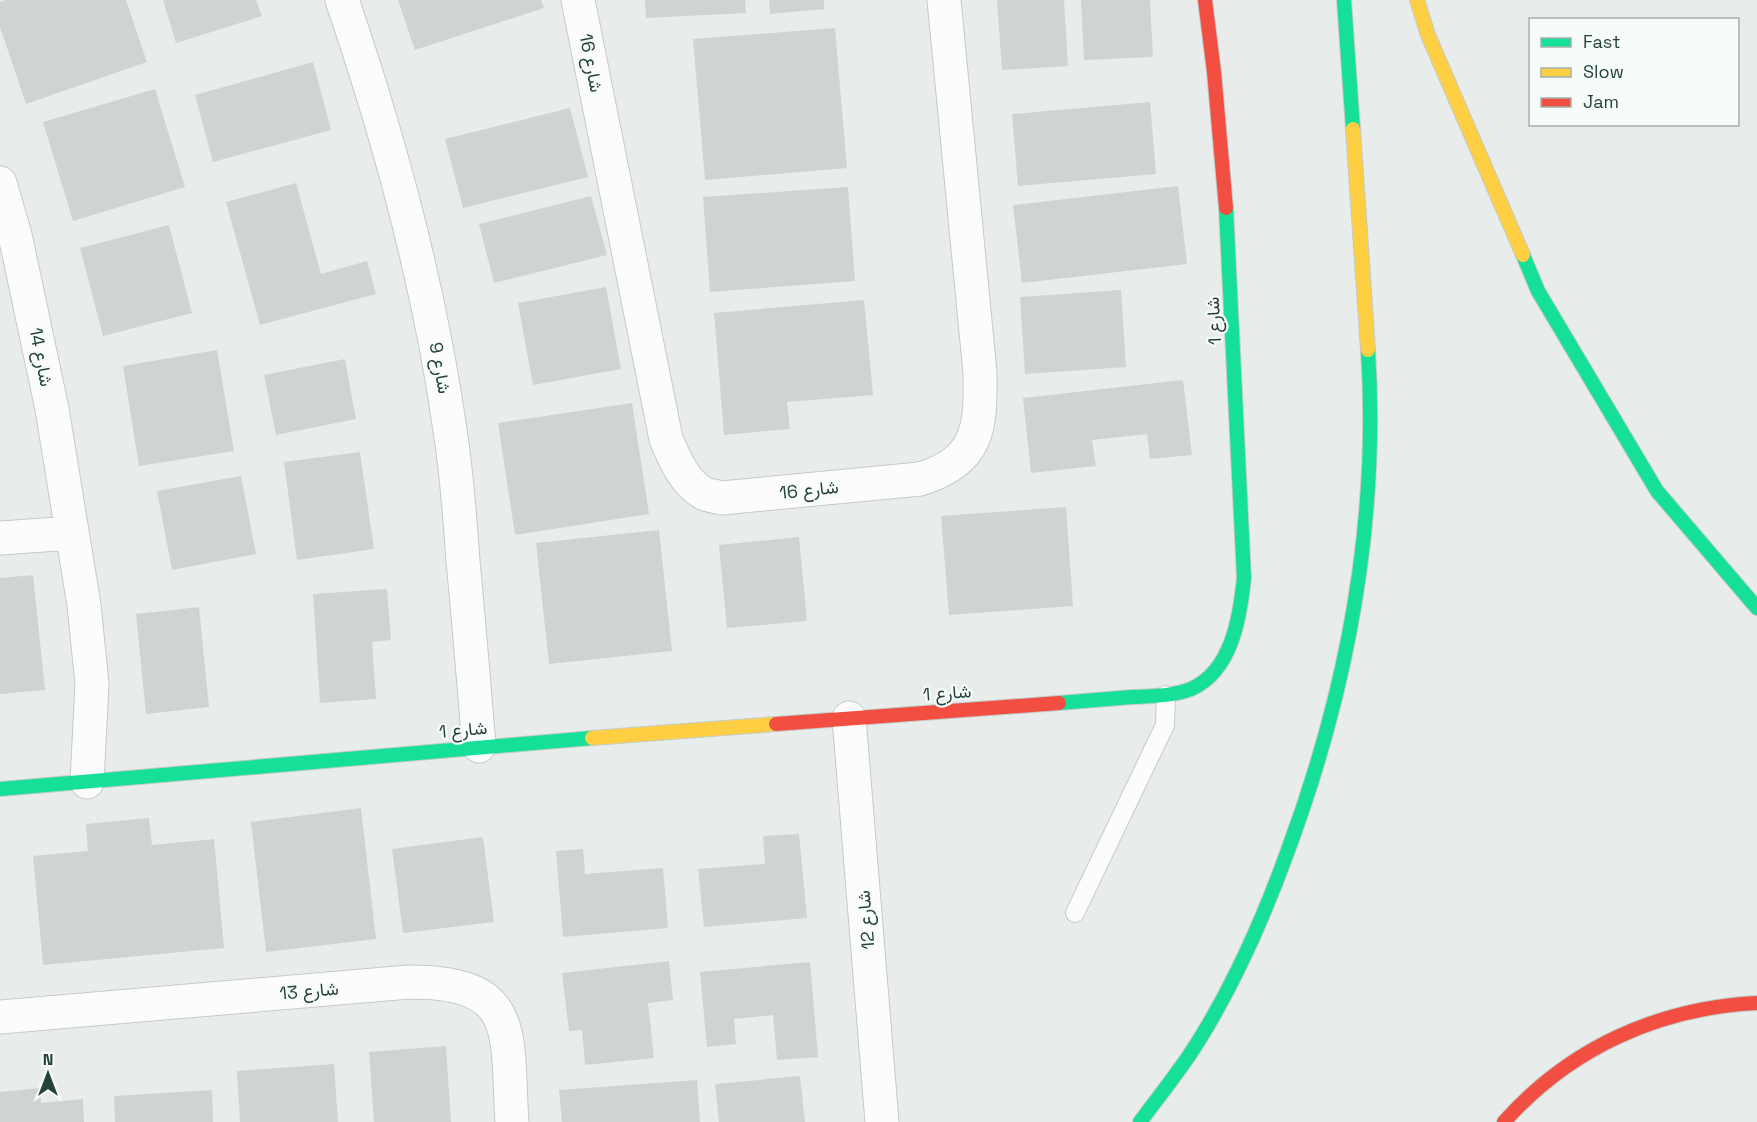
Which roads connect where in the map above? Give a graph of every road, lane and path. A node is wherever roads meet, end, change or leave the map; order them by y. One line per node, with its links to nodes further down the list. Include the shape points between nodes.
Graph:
1 (342, 0): 13 (street, شارع 9, via 405,207 437,350 451,432)
2 (578, 0): 3 (street, شارع 16, via 666,439 692,484 704,493 722,498 920,478 957,461 971,443 978,426 980,373)
3 (944, 0)
4 (1205, 0): 11 (main road, شارع 1, via 1227,206 1244,578 1238,624 1222,659 1208,678 1192,688)
5 (1344, 0): 21 (main road, via 1371,401 1363,549 1353,621 1308,797 1270,897 1237,971 1196,1045)
6 (1417, 0): 10 (main road, via 1428,35 1539,291 1657,491)
7 (0, 183): 8 (street, شارع 14, via 35,326)
8 (72, 533): 9 (street); 14 (street, شارع 14, via 92,684)
9 (0, 538)
10 (1757, 608)
11 (1166, 695): 12 (main road, شارع 1); 16 (lane, via 1165,725)
12 (849, 718): 13 (main road, شارع 1); 20 (street, شارع 12)
13 (479, 746): 14 (main road, شارع 1)
14 (87, 782): 15 (main road, شارع 1)
15 (0, 789)
16 (1075, 913)
17 (1757, 1003): 22 (main road, via 1686,1012 1607,1041 1537,1088)
18 (0, 1017): 19 (street, شارع 13, via 409,982 447,984 478,993 498,1013 506,1037)
19 (512, 1122)
20 (882, 1122)
21 (1140, 1122)
22 (1504, 1122)

